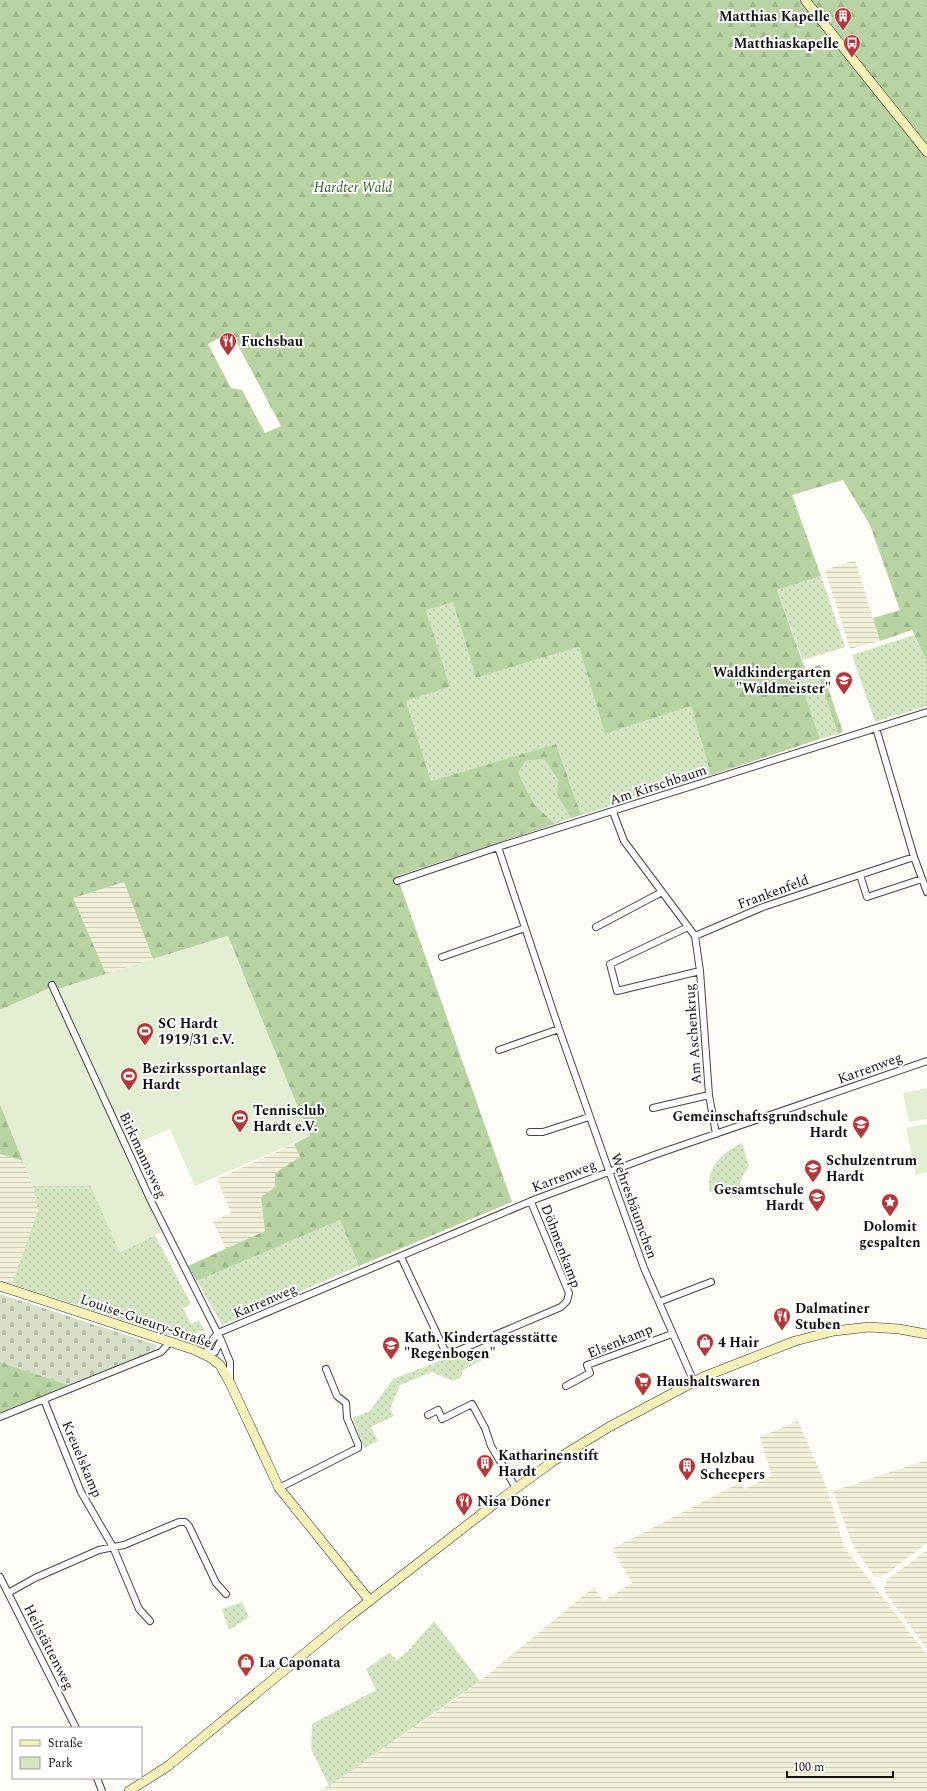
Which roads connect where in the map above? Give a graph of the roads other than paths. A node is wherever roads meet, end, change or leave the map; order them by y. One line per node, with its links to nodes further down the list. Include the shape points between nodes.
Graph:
1 (805, 0): 2 (main road)
2 (927, 152)
3 (927, 712): 4 (street, Am Kirschbaum)
4 (876, 728): 5 (street, Am Kirschbaum); 7 (street)
5 (614, 812): 6 (street, Am Kirschbaum); 12 (street, Am Aschenkrug, via 624,840)
6 (498, 847): 10 (street, Am Kirschbaum); 15 (street, Wehresbäumchen)
7 (914, 857): 8 (street, Frankenfeld); 9 (street)
8 (860, 875): 9 (street, via 867,898); 16 (street, Frankenfeld, via 763,907)
9 (922, 879): 11 (street)
10 (396, 881)
11 (926, 888)
12 (662, 892): 13 (street); 14 (street, Am Aschenkrug)
13 (596, 927)
14 (688, 927): 16 (street, Am Aschenkrug); 18 (street, Am Aschenkrug, via 610,964 617,991)
15 (525, 928): 17 (street); 20 (street, Wehresbäumchen)
16 (695, 936): 18 (street, Am Aschenkrug)
17 (442, 957)
18 (700, 970): 23 (street, Am Aschenkrug)
19 (52, 985): 34 (street, Birkmannsweg, via 151,1201)
20 (559, 1029): 21 (street); 25 (street, Wehresbäumchen)
21 (499, 1050)
22 (927, 1061): 27 (street, Karrenweg)
23 (710, 1095): 24 (street, Am Aschenkrug); 27 (street, Am Aschenkrug)
24 (653, 1108)
25 (589, 1117): 26 (street, via 543,1132); 28 (street, Wehresbäumchen)
26 (530, 1132)
27 (716, 1134): 28 (street, Karrenweg)
28 (609, 1171): 29 (street, Karrenweg); 33 (street, Wehresbäumchen)
29 (531, 1202): 30 (street, Karrenweg); 30 (street, Döhmenkamp, via 569,1293 567,1301 561,1307 455,1352 445,1351)
30 (401, 1257): 34 (street, Karrenweg)
31 (711, 1282): 33 (street)
32 (0, 1286): 38 (main road, Louise-Gueury-Straße)
33 (659, 1302): 35 (street, Wehresbäumchen)
34 (218, 1333): 37 (street); 39 (street, via 209,1344)
35 (672, 1334): 41 (street, Wehresbäumchen); 43 (street, Elsenkamp, via 587,1365 590,1373)
36 (927, 1334): 41 (main road, via 869,1327 834,1331 781,1346)
37 (221, 1340): 39 (street, via 215,1352); 42 (street, via 230,1362)
38 (170, 1342): 39 (main road, Louise-Gueury-Straße); 44 (street, via 161,1352)
39 (206, 1355): 42 (main road, Louise-Gueury-Straße, via 220,1366)
40 (326, 1369): 47 (street, via 337,1396 346,1403 347,1418 358,1448)
41 (694, 1382): 48 (main road, via 609,1427)
42 (230, 1383): 47 (main road, Louise-Gueury-Straße)
43 (566, 1386)
44 (44, 1400): 46 (street); 49 (street, Kreuelskamp, via 81,1492)
45 (428, 1415): 48 (street, via 438,1410 442,1419 472,1404 491,1446)
46 (0, 1417)
47 (278, 1488): 53 (main road, Louise-Gueury-Straße)
48 (516, 1488): 53 (main road)
49 (114, 1547): 51 (street, via 99,1550 35,1578); 52 (street, via 185,1522 216,1583); 54 (street, Kreuelskamp, via 139,1609)
50 (0, 1577): 51 (street, Heilstättenweg)
51 (8, 1593): 55 (street, Heilstättenweg)
52 (226, 1594)
53 (370, 1601): 58 (main road, via 168,1766)
54 (150, 1621)
55 (75, 1727)
56 (97, 1779): 57 (street)
57 (102, 1791)
58 (129, 1791)

